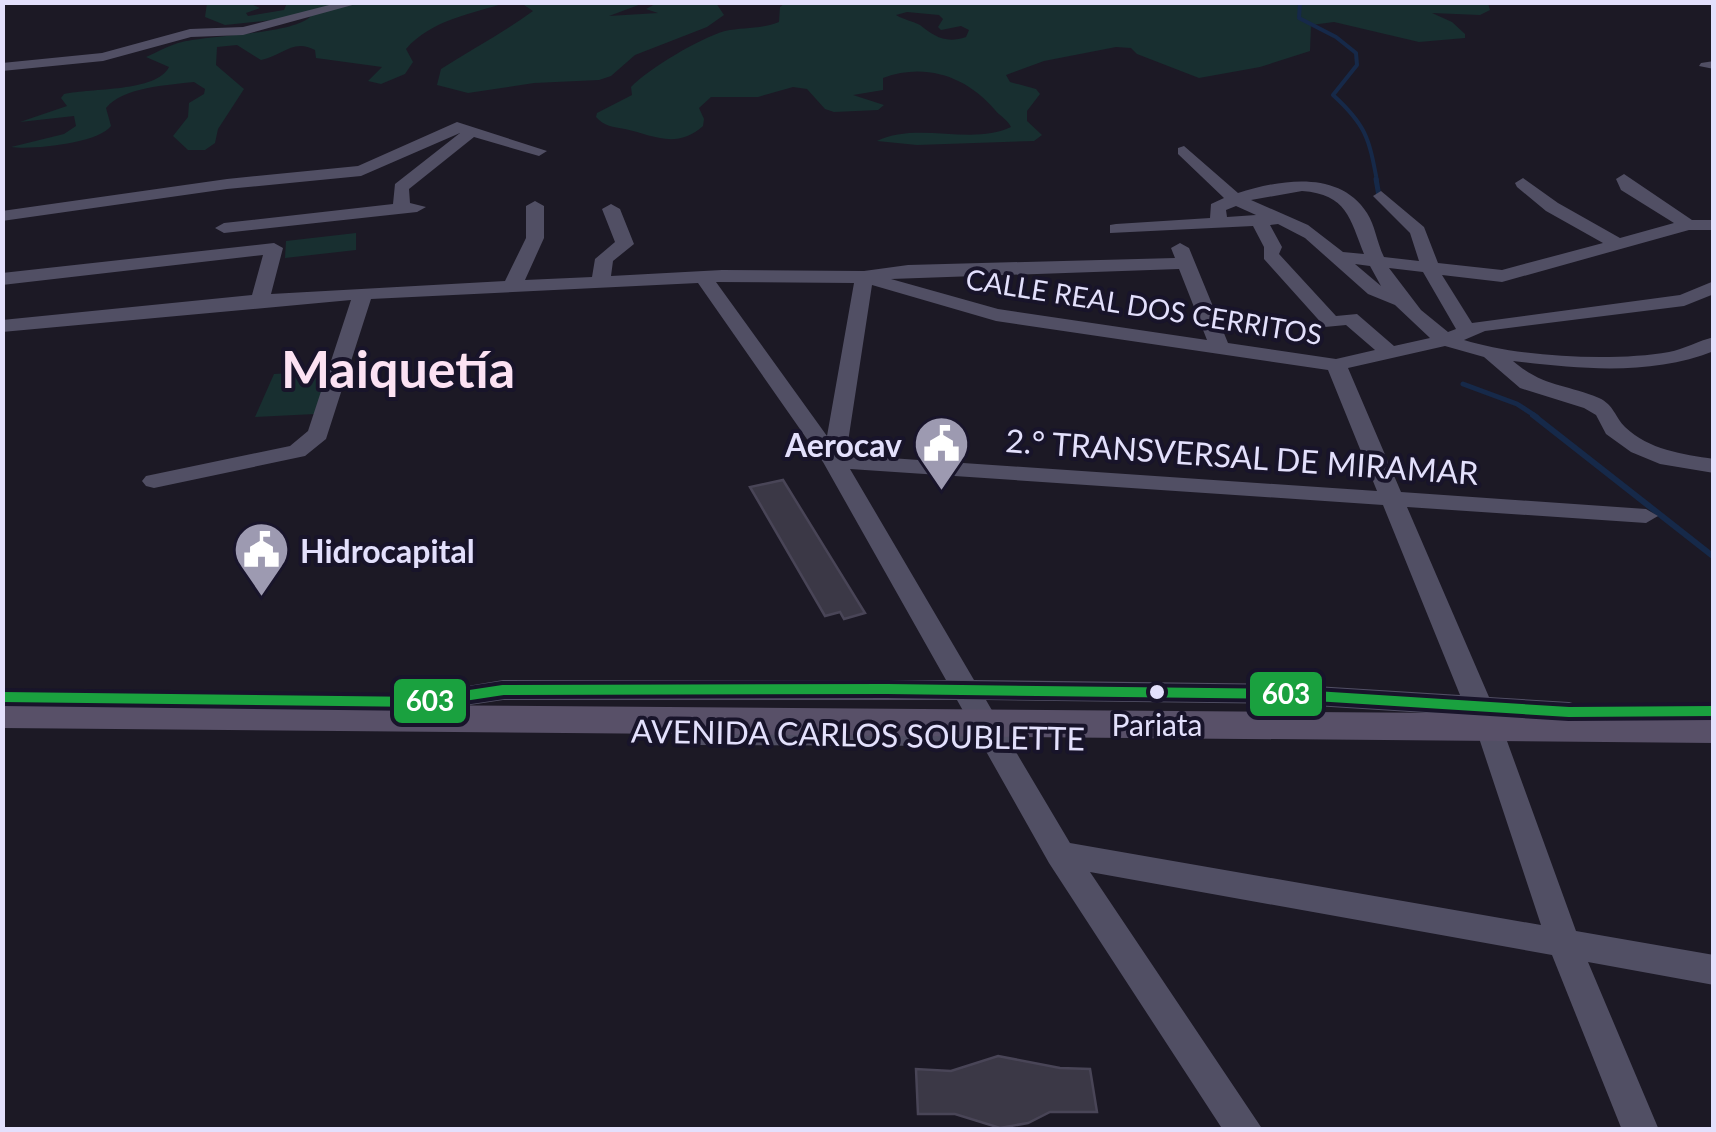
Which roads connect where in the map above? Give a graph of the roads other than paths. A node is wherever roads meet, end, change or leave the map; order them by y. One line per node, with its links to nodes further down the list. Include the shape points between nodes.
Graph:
1 (350, 4): 2 (street, via 243,31 190,33 104,57)
2 (2, 67)
3 (472, 132): 4 (street); 12 (street, via 448,128 361,171); 14 (street, via 401,188 410,207)
4 (539, 151)
5 (1184, 151): 9 (street)
6 (1624, 179): 16 (street)
7 (1523, 183): 21 (street)
8 (1381, 196): 26 (street, via 1418,232)
9 (1236, 199): 13 (street); 15 (street, via 1217,208); 24 (street, via 1292,188 1328,190 1360,215)
10 (535, 206): 31 (street, via 535,238)
11 (611, 209): 30 (street, via 625,244 604,258)
12 (2, 216)
13 (1268, 221): 15 (street); 23 (street, via 1299,226); 42 (street, via 1270,255 1306,297 1332,323 1350,318)
14 (274, 222): 18 (street); 22 (street)
15 (1218, 224): 17 (street)
16 (1688, 225): 20 (street); 21 (street)
17 (1170, 227): 19 (street); 25 (street)
18 (224, 228)
19 (1116, 229)
20 (1714, 231)
21 (1616, 242): 26 (street, via 1502,276)
22 (274, 248): 29 (street); 34 (street)
23 (1338, 258): 24 (street); 35 (street, via 1378,296)
24 (1377, 260): 26 (street); 35 (street)
25 (1187, 263): 28 (street); 40 (street)
26 (1430, 269): 37 (street)
27 (704, 277): 28 (street, CALLE REAL DOS CERRITOS); 30 (street, CALLE REAL DOS CERRITOS); 44 (street)
28 (864, 277): 40 (street, CALLE REAL DOS CERRITOS, via 996,316); 44 (street)
29 (2, 279)
30 (602, 282): 31 (street, CALLE REAL DOS CERRITOS)
31 (512, 287): 33 (street, CALLE REAL DOS CERRITOS)
32 (1714, 287): 37 (street, CALLE REAL DOS CERRITOS, via 1684,300)
33 (363, 294): 34 (street, CALLE REAL DOS CERRITOS); 46 (street, via 311,443)
34 (260, 300): 36 (street, CALLE REAL DOS CERRITOS)
35 (1402, 301): 38 (street)
36 (2, 326)
37 (1466, 329): 38 (street, CALLE REAL DOS CERRITOS)
38 (1446, 340): 41 (street); 42 (street, CALLE REAL DOS CERRITOS)
39 (1714, 343): 41 (street, via 1664,358)
40 (1221, 350): 43 (street, CALLE REAL DOS CERRITOS)
41 (1490, 352): 45 (street, via 1527,384 1606,411 1614,429 1639,447)
42 (1392, 354): 43 (street, CALLE REAL DOS CERRITOS)
43 (1336, 365): 47 (street)
44 (834, 461): 47 (street, 2.° TRANSVERSAL DE MIRAMAR); 49 (street)
45 (1714, 466)
46 (154, 482)
47 (1394, 498): 48 (street, 2.° TRANSVERSAL DE MIRAMAR); 52 (street)
48 (1646, 516)
49 (966, 690): 51 (street, AVENIDA CARLOS SOUBLETTE, via 503,690); 52 (street, AVENIDA CARLOS SOUBLETTE); 58 (street)
50 (2, 697): 51 (main road, AVENIDA CARLOS SOUBLETTE)
51 (424, 702): 56 (main road)
52 (1478, 704): 56 (street, AVENIDA CARLOS SOUBLETTE)
53 (1714, 711): 56 (main road, AVENIDA CARLOS SOUBLETTE)
54 (2, 715): 55 (main road, AVENIDA CARLOS SOUBLETTE)
55 (360, 718): 56 (main road); 58 (street, AVENIDA CARLOS SOUBLETTE, via 383,727)
56 (1572, 719): 57 (main road, AVENIDA CARLOS SOUBLETTE); 59 (street, AVENIDA CARLOS SOUBLETTE)
57 (1714, 728)
58 (994, 736): 59 (street, AVENIDA CARLOS SOUBLETTE); 60 (street)
59 (1493, 738): 61 (street)
60 (1060, 854): 61 (street); 63 (street)
61 (1564, 945): 62 (street); 64 (street)
62 (1714, 970)
63 (1245, 1130)
64 (1642, 1130)

